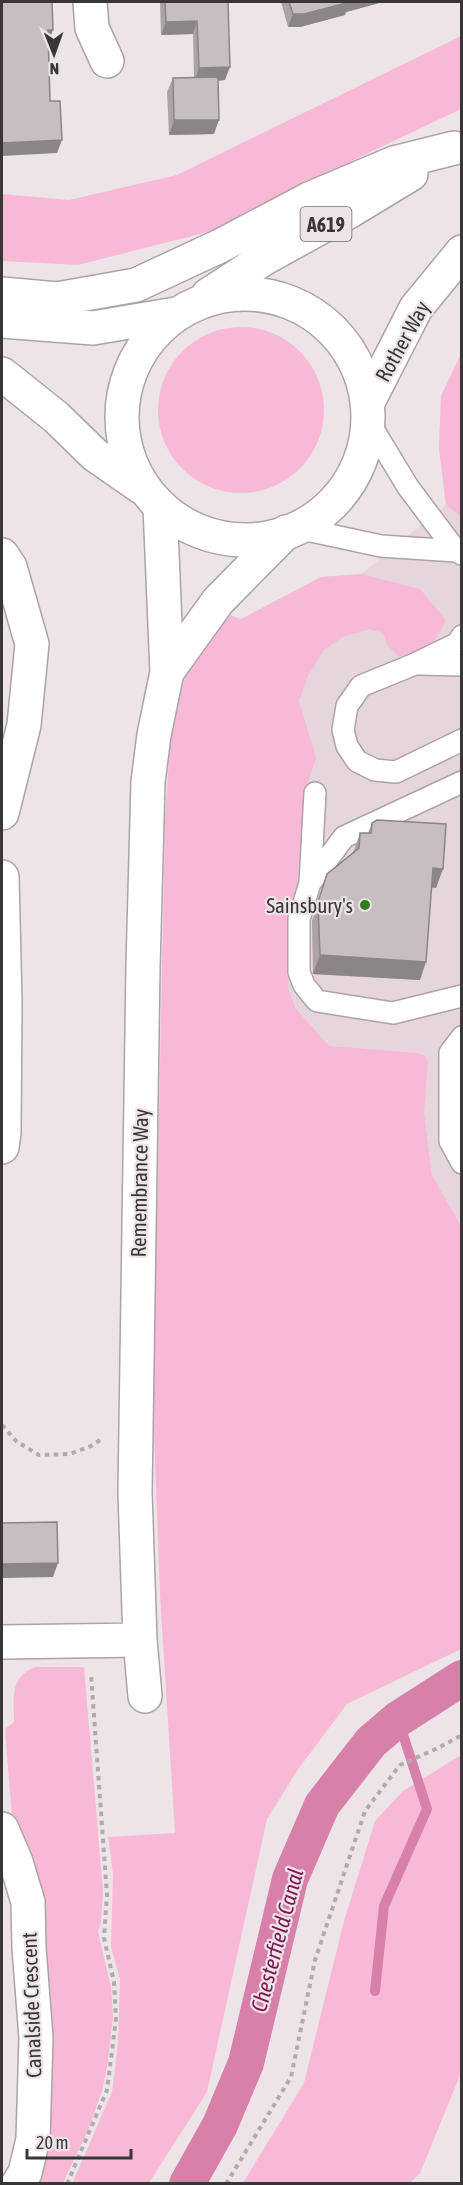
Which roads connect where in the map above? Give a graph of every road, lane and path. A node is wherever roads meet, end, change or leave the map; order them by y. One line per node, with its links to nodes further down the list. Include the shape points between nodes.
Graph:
1 (90, 2): 2 (main road, via 92,28)
2 (107, 61)
3 (458, 146): 5 (main road, via 394,163 136,285 57,299); 6 (main road, A619, via 265,258)
4 (462, 252): 9 (main road, Rother Way, via 416,308)
5 (2, 294)
6 (188, 308): 7 (main road, A619, via 93,328); 9 (main road, via 236,293 274,297 309,311 338,335 358,367); 10 (main road, via 147,341 128,375 121,415 127,454)
7 (2, 321)
8 (2, 374): 10 (main road, via 56,417 95,455)
9 (368, 412): 11 (main road, via 364,448 354,473 320,514); 12 (lane, via 408,487)
10 (152, 498): 11 (main road, via 187,526 219,537 254,539); 17 (main road, Remembrance Way)
11 (292, 530): 12 (lane, via 381,546); 17 (main road, Remembrance Way, via 218,601)
12 (459, 552)
13 (2, 555): 21 (main road, via 10,567 32,644 24,725)
14 (462, 636): 15 (lane, via 458,643)
15 (416, 664): 16 (lane); 18 (lane, via 361,686 347,706 343,730 347,746 357,761 375,770 396,772)
16 (462, 665)
17 (167, 672): 28 (main road, Remembrance Way, via 153,735 148,782)
18 (462, 740)
19 (462, 782): 23 (lane, via 344,837)
20 (315, 793): 23 (lane)
21 (2, 813)
22 (2, 877): 26 (main road)
23 (310, 883): 24 (lane, via 299,919 299,972 317,1001 393,1013)
24 (462, 996)
25 (462, 1037): 27 (lane, via 450,1053 450,1141)
26 (2, 1147)
27 (462, 1163)
28 (136, 1417): 29 (path, via 91,1446 70,1454 39,1455 16,1441); 31 (main road, Remembrance Way)
29 (2, 1425)
30 (89, 1640): 31 (main road); 32 (main road); 38 (path, via 107,1895 104,1938 114,1982 116,2019 106,2090)
31 (140, 1640): 33 (main road, Remembrance Way)
32 (2, 1642)
33 (146, 1696)
34 (462, 1735): 39 (path, via 400,1765 365,1811 315,1960 291,2077)
35 (2, 1829): 36 (main road, Canalside Crescent, via 28,1902)
36 (15, 1949): 37 (main road, Canalside Crescent, via 36,2038 33,2139 25,2173)
37 (18, 2184)
38 (68, 2184)
39 (226, 2184)

